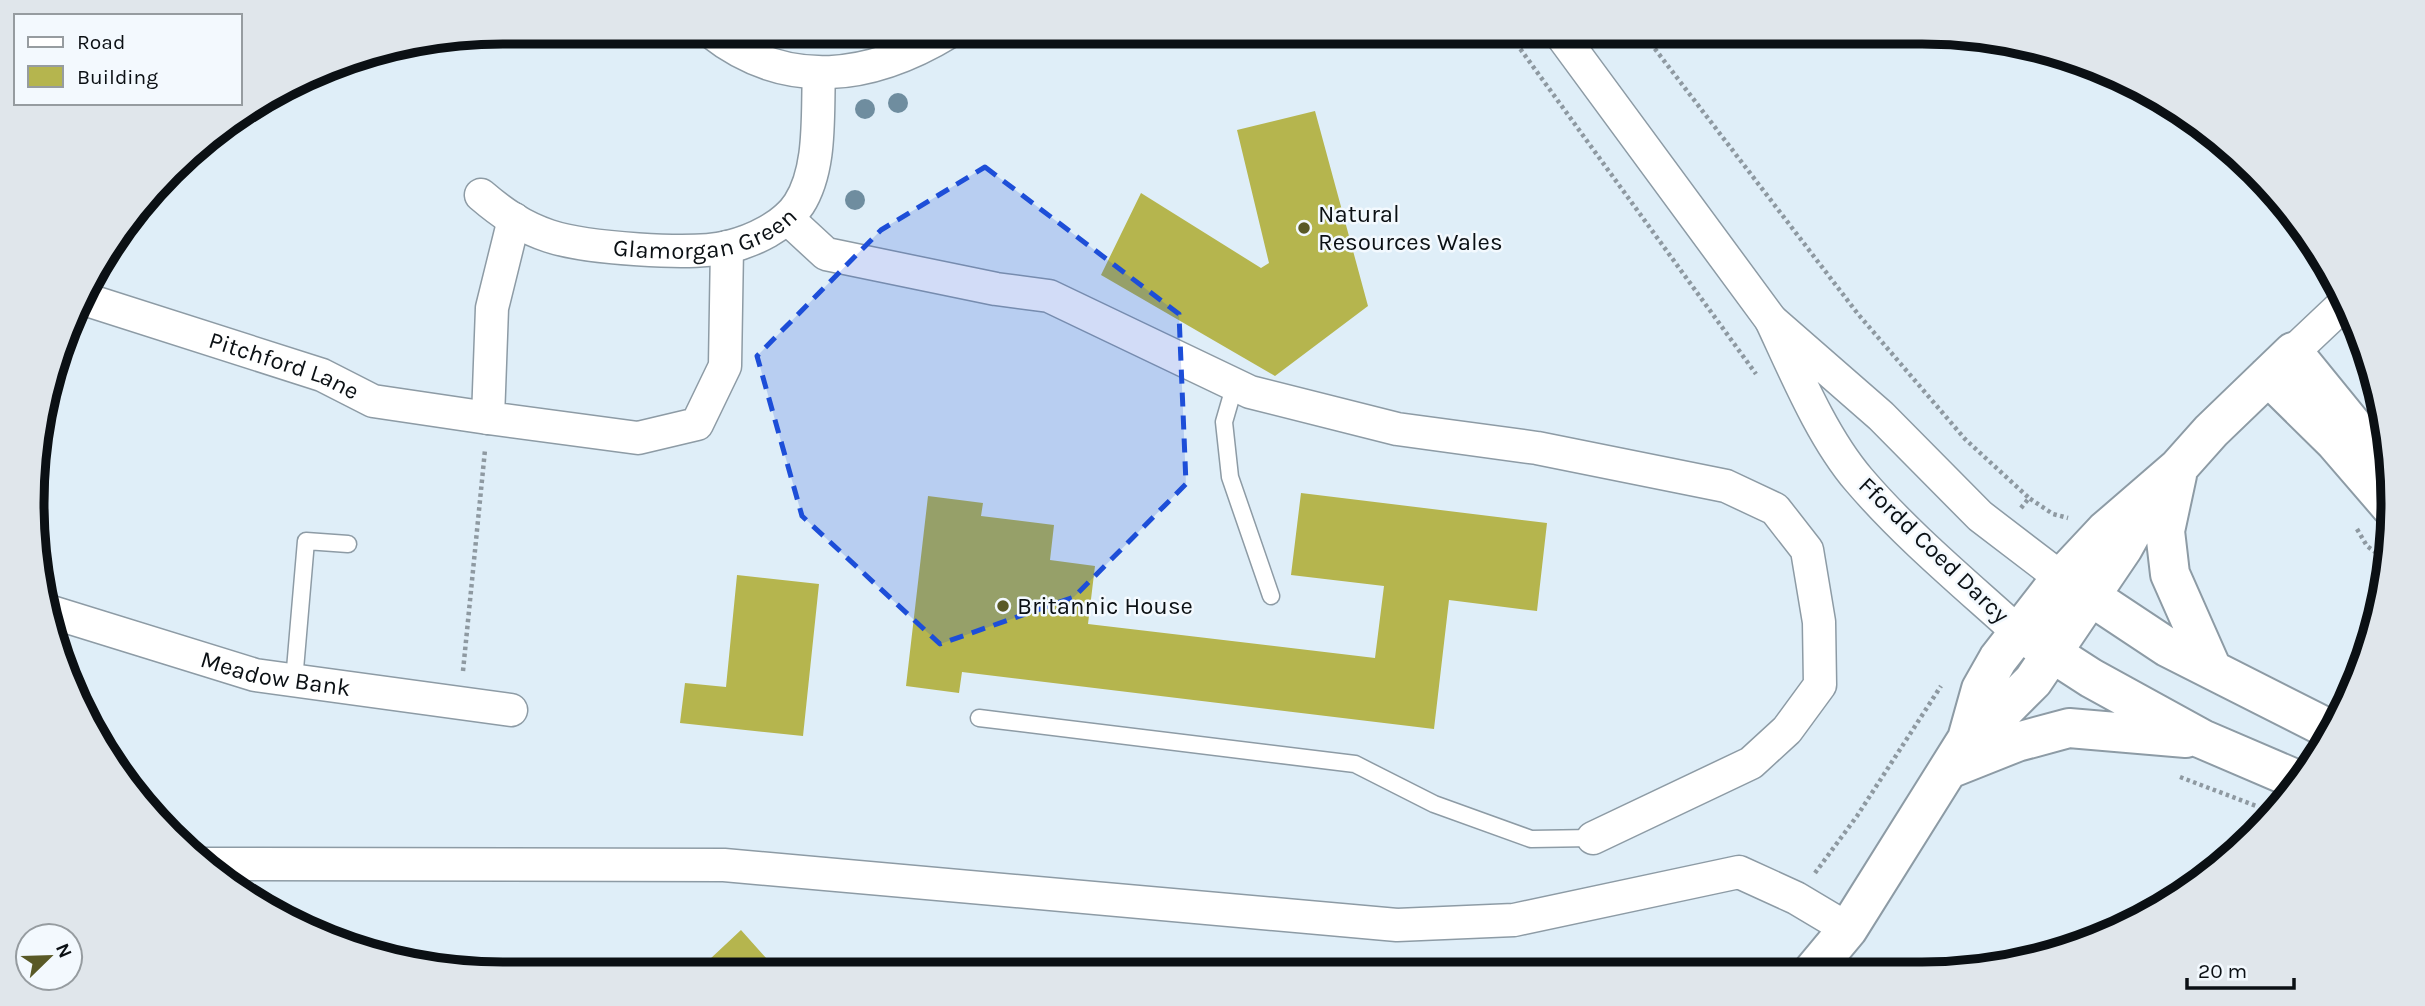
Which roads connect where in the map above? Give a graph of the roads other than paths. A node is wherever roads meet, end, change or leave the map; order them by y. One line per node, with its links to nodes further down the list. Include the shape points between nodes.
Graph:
1 (730, 44): 4 (street, via 787,69)
2 (930, 44): 4 (street, via 872,68)
3 (1568, 44): 11 (street, Ffordd Coed Darcy)
4 (819, 73): 6 (street, Glamorgan Green, via 810,178 800,203)
5 (481, 195): 7 (street, Glamorgan Green)
6 (787, 218): 8 (street, Glamorgan Green, via 749,241); 13 (street, via 825,254 1049,296)
7 (514, 219): 8 (street, Glamorgan Green, via 551,237 583,243); 14 (street, via 492,308)
8 (727, 247): 14 (street, Pitchford Lane, via 725,366 697,424 638,438)
9 (91, 301): 14 (street, Pitchford Lane, via 322,375 373,401)
10 (2338, 309): 12 (street)
11 (1771, 320): 19 (street, Ffordd Coed Darcy, via 1881,416 1980,516); 22 (street, Ffordd Coed Darcy, via 1813,408 1857,479)
12 (2280, 364): 15 (main road); 16 (main road); 17 (main road, via 2335,442)
13 (1235, 384): 20 (lane, via 1224,422 1230,477); 33 (street, via 1250,392 1397,429 1537,448 1726,486 1775,509 1807,550 1819,622 1820,685 1787,730 1751,763)
14 (488, 418)
15 (2378, 452)
16 (2166, 480): 19 (main road, via 2105,531); 24 (main road, via 2165,531 2171,574)
17 (2381, 495)
18 (348, 544): 25 (lane, via 306,541)
19 (2076, 587): 22 (main road); 23 (main road); 24 (main road, via 2167,647)
20 (1271, 596)
21 (57, 614): 25 (street, Meadow Bank, via 255,675)
22 (2018, 632): 23 (main road); 29 (main road, via 1980,690)
23 (2053, 653): 29 (main road, via 2005,709); 30 (main road)
24 (2212, 669): 28 (main road)
25 (294, 681): 26 (street, Meadow Bank)
26 (511, 710)
27 (978, 718): 33 (lane, via 1355,764 1434,803 1531,839)
28 (2324, 726)
29 (1967, 739): 31 (main road)
30 (2202, 739): 31 (main road, via 2069,728 2017,742); 32 (main road)
31 (1946, 770): 35 (main road)
32 (2290, 777)
33 (1593, 838)
34 (219, 864): 35 (street, via 724,865 1397,925 1514,920 1739,872)
35 (1848, 929): 36 (main road)
36 (1820, 962)

